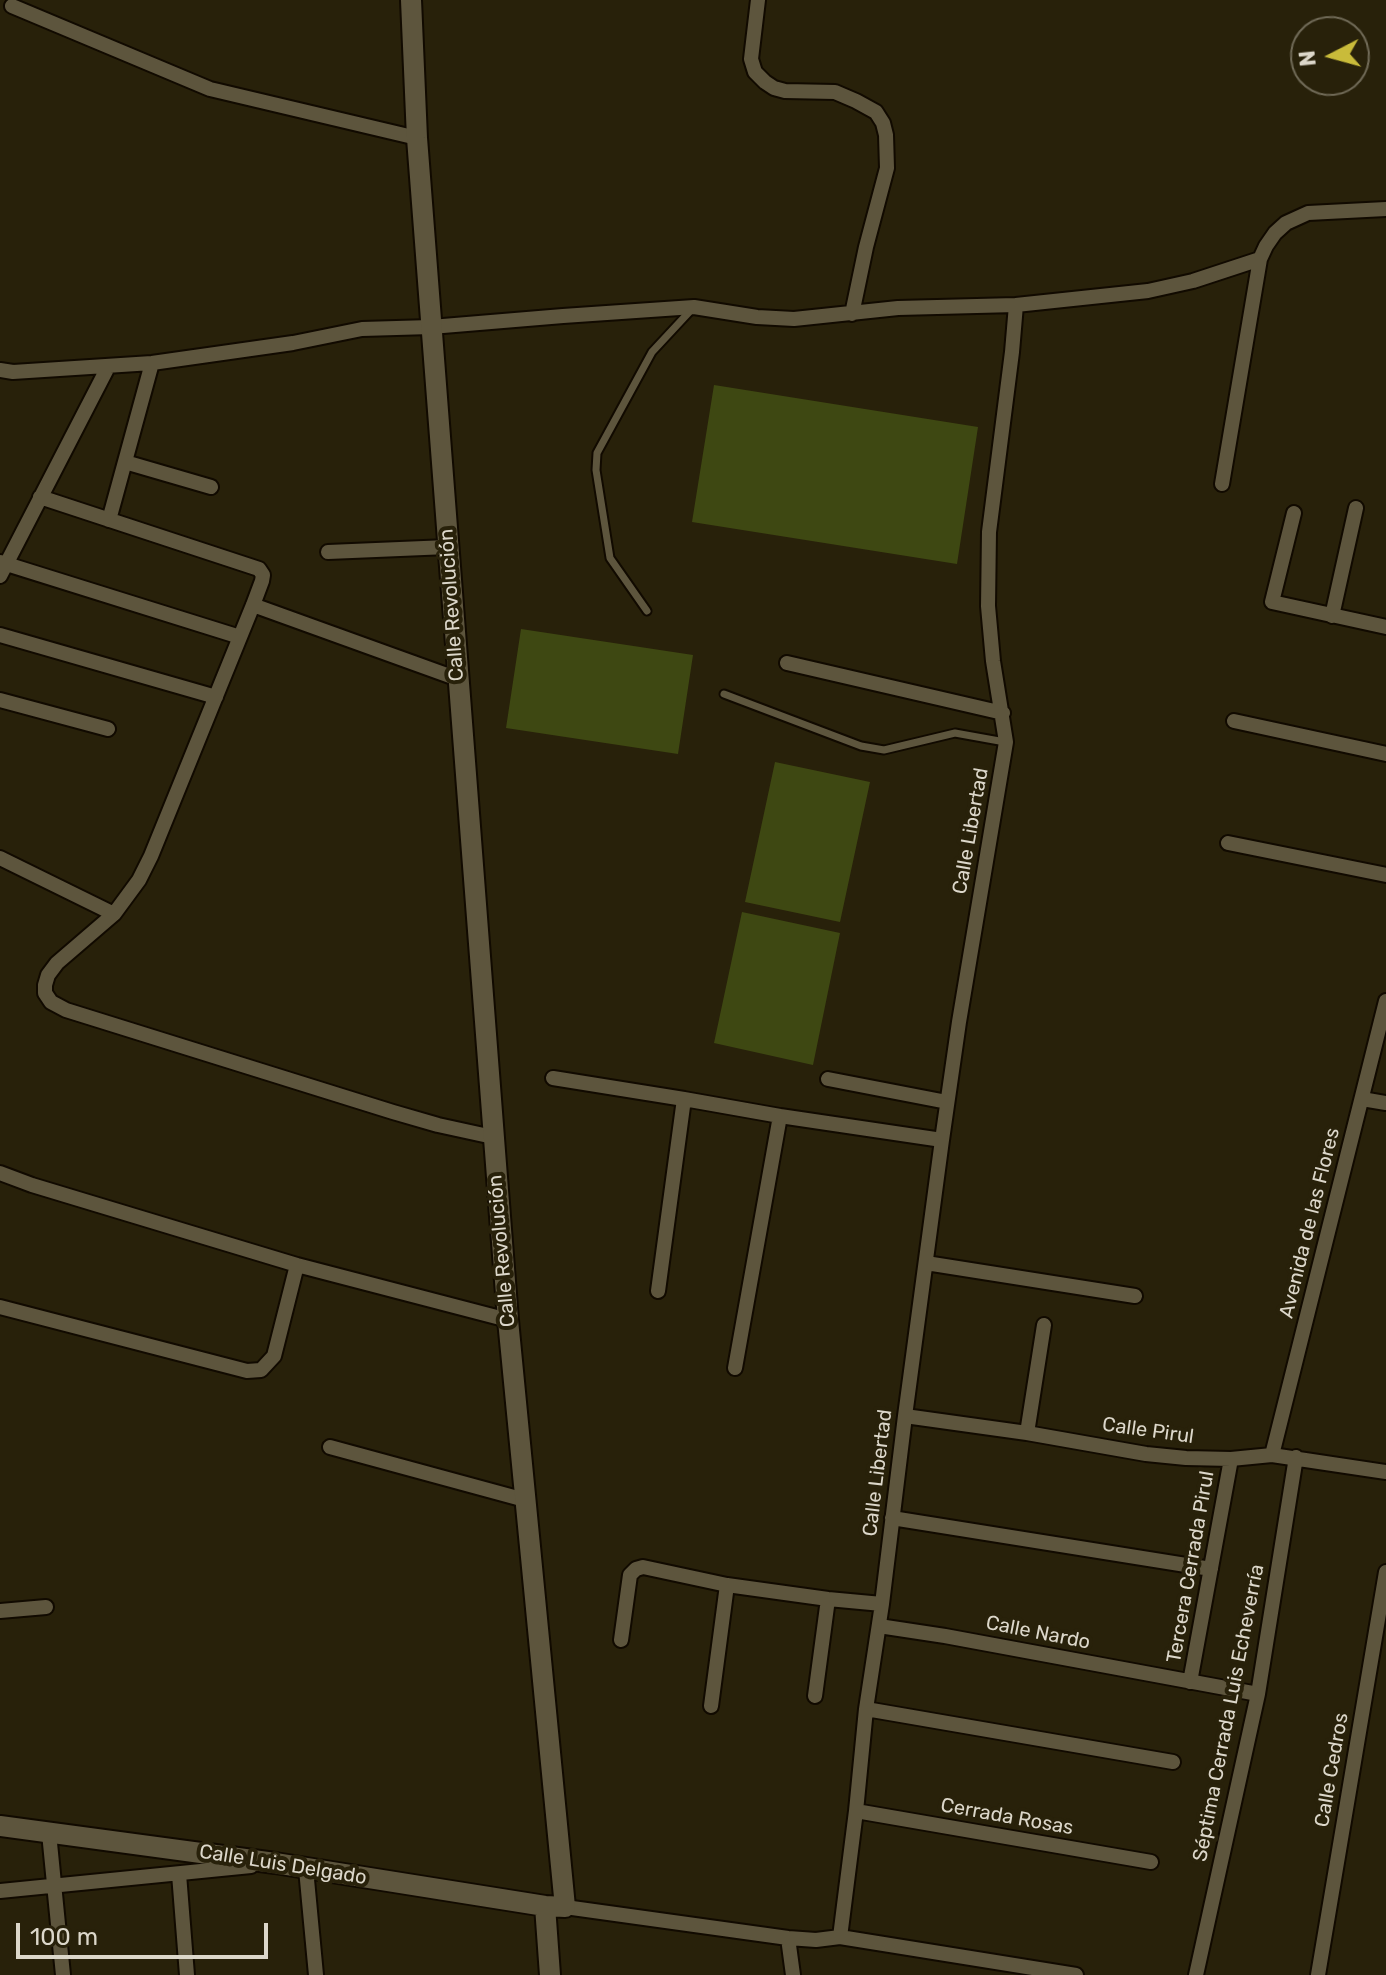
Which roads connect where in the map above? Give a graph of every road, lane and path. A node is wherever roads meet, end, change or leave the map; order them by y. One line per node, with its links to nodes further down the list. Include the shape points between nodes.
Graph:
1 (411, 0): 4 (street, Calle Revolución)
2 (758, 0): 9 (street, via 751,59 765,82 785,91 835,92 876,112 883,123 887,168)
3 (12, 6): 4 (street, via 210,89)
4 (417, 138): 10 (street, Calle Revolución)
5 (1386, 209): 6 (street, via 1308,213 1275,233)
6 (1260, 259): 7 (street, via 1148,291); 15 (street)
7 (1016, 305): 9 (street); 35 (street, via 989,532 988,606)
8 (694, 307): 9 (street, via 794,319); 10 (street); 25 (lane, via 652,352 597,453 610,558)
9 (852, 314)
10 (431, 327): 11 (street, via 362,329); 21 (street, Calle Revolución)
11 (152, 363): 12 (street); 14 (street)
12 (108, 367): 13 (street); 17 (street)
13 (0, 370)
14 (125, 462): 16 (street); 20 (street)
15 (1222, 484)
16 (211, 487)
17 (40, 497): 20 (street); 23 (street)
18 (1356, 508): 26 (street)
19 (1294, 513): 26 (street, via 1272,602)
20 (109, 520): 24 (street, via 259,569 262,581)
21 (448, 547): 22 (street); 31 (street, Calle Revolución)
22 (328, 552)
23 (2, 567): 29 (street)
24 (253, 605): 29 (street); 31 (street)
25 (647, 611)
26 (1332, 616): 27 (street)
27 (1386, 627)
28 (0, 635): 33 (street)
29 (240, 637): 33 (street)
30 (787, 663): 35 (street)
31 (458, 679): 52 (street, Calle Revolución)
32 (724, 694): 38 (lane, via 884,750 955,733)
33 (216, 697): 43 (street, via 151,856)
34 (0, 700): 37 (street)
35 (1003, 713): 38 (street)
36 (1234, 721): 39 (street)
37 (108, 729)
38 (1006, 742): 49 (street, Calle Libertad)
39 (1386, 754)
40 (1228, 843): 42 (street)
41 (0, 858): 43 (street)
42 (1386, 875)
43 (114, 914): 52 (street, via 57,963 45,985 51,1002 393,1112)
44 (1386, 1001): 48 (street, Avenida de las Flores)
45 (553, 1078): 47 (street)
46 (828, 1079): 49 (street)
47 (684, 1099): 51 (street); 57 (street)
48 (1362, 1099): 50 (street); 66 (street, Avenida de las Flores)
49 (947, 1102): 53 (street, Calle Libertad)
50 (1386, 1103)
51 (780, 1116): 53 (street); 62 (street)
52 (493, 1137): 60 (street, Calle Revolución)
53 (942, 1140): 55 (street, Calle Libertad)
54 (0, 1173): 56 (street)
55 (926, 1263): 58 (street); 63 (street, Calle Libertad)
56 (297, 1265): 59 (street, via 274,1356 261,1370 247,1371); 60 (street)
57 (658, 1291)
58 (1135, 1296)
59 (0, 1307)
60 (508, 1320): 70 (street, Calle Revolución)
61 (1044, 1325): 64 (street)
62 (735, 1368)
63 (905, 1416): 64 (street, Calle Pirul); 71 (street, Calle Libertad)
64 (1027, 1433): 68 (street, Calle Pirul, via 1146,1454)
65 (330, 1447): 70 (street)
66 (1272, 1455): 67 (street, Calle Pirul); 68 (street, Calle Pirul)
67 (1296, 1457): 69 (street, Calle Pirul); 82 (street, Séptima Cerrada Luis Echeverría)
68 (1231, 1459): 72 (street, Tercera Cerrada Pirul)
69 (1386, 1472)
70 (525, 1500): 96 (street, Calle Revolución)
71 (892, 1518): 72 (street); 76 (street, Calle Libertad)
72 (1211, 1569): 81 (street, Tercera Cerrada Pirul)
73 (1386, 1572): 106 (street, Calle Cedros)
74 (727, 1585): 75 (street); 80 (street, via 636,1569 630,1575); 84 (street)
75 (828, 1599): 76 (street); 83 (street)
76 (882, 1604): 79 (street, Calle Libertad)
77 (46, 1607): 78 (street)
78 (0, 1611)
79 (879, 1626): 81 (street, Calle Nardo); 85 (street, Calle Libertad)
80 (621, 1640)
81 (1190, 1682): 82 (street, Calle Nardo)
82 (1258, 1694): 105 (street, Séptima Cerrada Luis Echeverría)
83 (815, 1696)
84 (711, 1706)
85 (866, 1709): 86 (street); 87 (street, Calle Libertad)
86 (1173, 1762)
87 (856, 1811): 90 (street, Cerrada Rosas); 97 (street, Calle Libertad)
88 (0, 1826): 89 (street, Calle Luis Delgado)
89 (49, 1833): 91 (street, Calle Luis Delgado); 94 (street)
90 (1151, 1862)
91 (275, 1863): 92 (street, Calle Luis Delgado); 93 (street)
92 (306, 1869): 96 (street, Calle Luis Delgado); 101 (street)
93 (179, 1874): 94 (street); 100 (street)
94 (53, 1885): 95 (street); 99 (street)
95 (0, 1891)
96 (555, 1906): 98 (street); 102 (street, Calle Revolución)
97 (840, 1937): 98 (street); 104 (street)
98 (788, 1938): 103 (street)
99 (63, 1975)
100 (187, 1975)
101 (316, 1975)
102 (550, 1975)
103 (793, 1975)
104 (1076, 1975)
105 (1196, 1975)
106 (1318, 1975)

